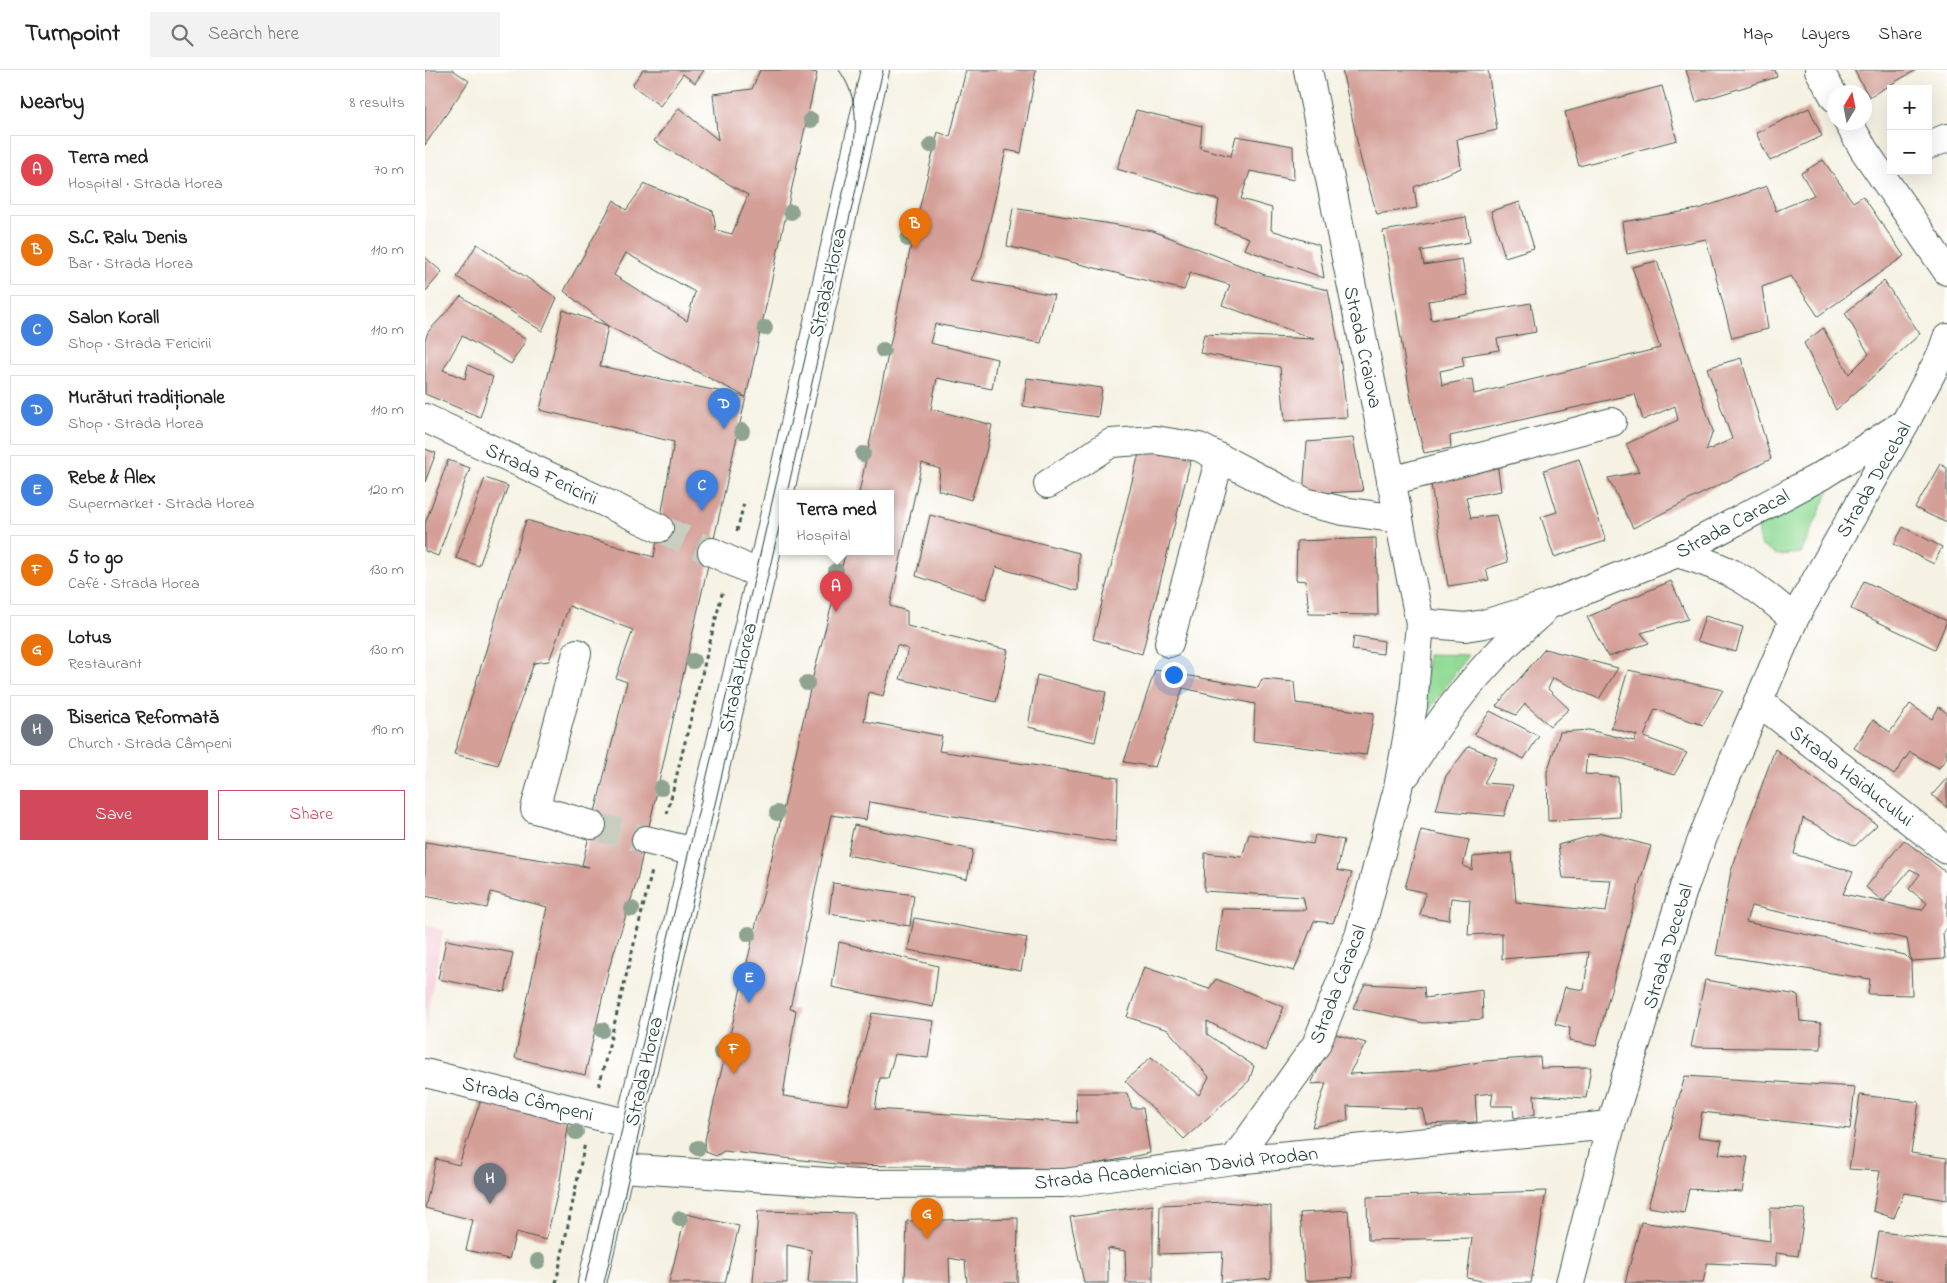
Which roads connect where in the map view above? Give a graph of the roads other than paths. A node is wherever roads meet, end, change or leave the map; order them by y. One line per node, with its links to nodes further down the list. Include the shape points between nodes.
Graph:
1 (875, 70): 18 (street, Strada Horea)
2 (1308, 70): 16 (street, Strada Craiova)
3 (1819, 70): 4 (street)
4 (1828, 85)
5 (1853, 130): 9 (street)
6 (1947, 138): 7 (street)
7 (1932, 144)
8 (1887, 149): 9 (street)
9 (1864, 150): 10 (street)
10 (1947, 271)
11 (1947, 338): 14 (street, Strada Decebal)
12 (425, 418): 21 (street, Strada Fericirii)
13 (1613, 422): 16 (street)
14 (1905, 423): 22 (street, Strada Caracal, via 1821,476); 26 (street, Strada Decebal)
15 (1220, 458): 17 (street, via 1199,446 1163,441 1111,442); 20 (street, via 1305,502); 28 (street)
16 (1391, 481): 20 (street, Strada Craiova)
17 (1048, 484)
18 (780, 490)
19 (779, 495): 24 (street, Strada Horea)
20 (1399, 519): 27 (street, Strada Craiova)
21 (659, 528)
22 (1677, 553): 25 (street, Strada Caracal); 26 (street, via 1715,564 1745,578)
23 (721, 556): 24 (street)
24 (761, 575): 35 (street, Strada Horea)
25 (1551, 604): 27 (street, Strada Caracal, via 1484,624); 31 (street, Strada Caracal, via 1507,641 1468,685 1432,730)
26 (1794, 619): 30 (street, Strada Decebal)
27 (1420, 623): 31 (street, Strada Caracal, via 1413,706)
28 (1169, 643)
29 (577, 653): 32 (street, via 535,808)
30 (1758, 701): 34 (street, Strada Haiducului); 38 (street, Strada Decebal, via 1684,887)
31 (1397, 788): 39 (street, Strada Caracal, via 1359,936 1316,1045)
32 (592, 825)
33 (653, 841): 35 (street)
34 (1947, 850)
35 (695, 852): 37 (street, Strada Horea)
36 (425, 1072): 37 (street, Strada Câmpeni)
37 (630, 1124): 40 (street, Strada Horea)
38 (1611, 1124): 39 (street, Strada Academician David Prodan); 42 (street, Strada Decebal)
39 (1234, 1160): 40 (street, Strada Academician David Prodan, via 1063,1183 857,1184)
40 (621, 1168): 41 (street, Strada Horea)
41 (592, 1283)
42 (1570, 1283)

